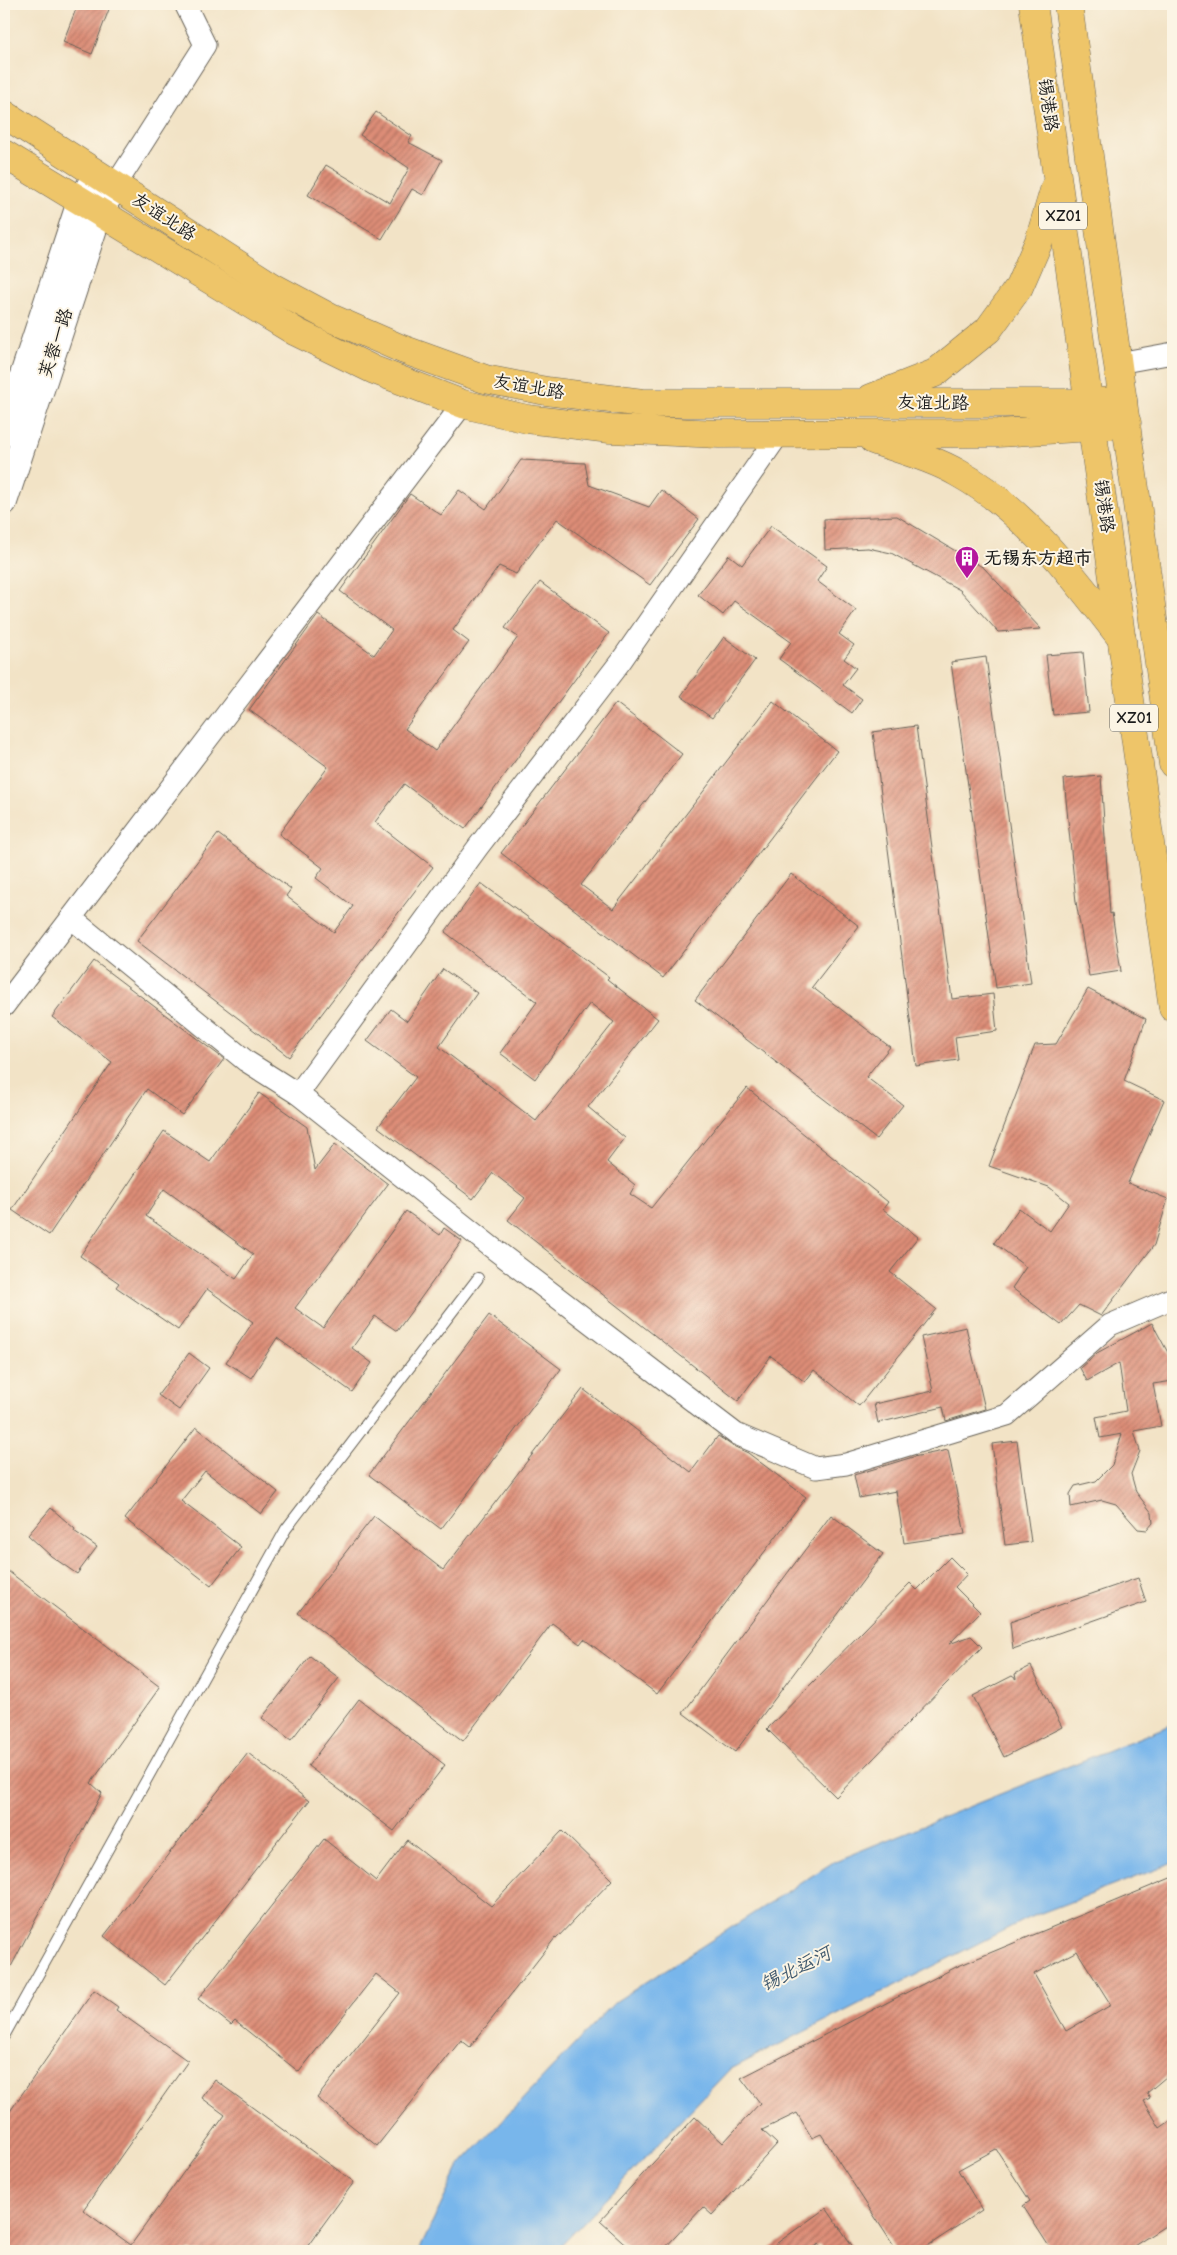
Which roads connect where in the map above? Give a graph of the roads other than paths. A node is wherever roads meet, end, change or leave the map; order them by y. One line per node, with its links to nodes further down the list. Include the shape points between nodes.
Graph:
1 (185, 4): 7 (street, via 205,46)
2 (1033, 4): 6 (main road, 锡港路 / XZ01)
3 (1068, 4): 10 (main road, 锡港路 / XZ01)
4 (4, 114): 7 (main road, 友谊北路)
5 (4, 154): 8 (main road, 友谊北路)
6 (1058, 178): 11 (main road, via 1039,241 1019,287 988,330 935,372); 14 (main road, 锡港路 / XZ01)
7 (106, 180): 8 (street, 芙蓉一路); 11 (main road, 友谊北路, via 273,287 331,318 402,349 485,379 546,391 643,403)
8 (89, 208): 12 (main road, 友谊北路, via 296,332 374,370); 15 (street, 芙蓉一路); 18 (street, 芙蓉一路)
9 (1173, 353): 10 (street)
10 (1118, 363): 13 (main road, 锡港路 / XZ01)
11 (858, 402): 14 (main road, 友谊北路)
12 (463, 404): 16 (main road, 友谊北路, via 527,419 610,430); 22 (street)
13 (1125, 411): 14 (main road, 友谊北路); 20 (main road, 锡港路 / XZ01)
14 (1091, 415): 17 (main road, 友谊北路, via 998,433); 19 (main road, 锡港路 / XZ01)
15 (4, 432)
16 (779, 434): 17 (main road, 友谊北路); 25 (street, via 621,661 478,847)
17 (852, 434): 19 (main road, via 935,462 1011,508 1068,570)
18 (4, 502)
19 (1123, 640): 24 (main road, 锡港路 / XZ01)
20 (1171, 728): 21 (main road, 锡港路 / XZ01)
21 (1173, 764)
22 (71, 918): 23 (street); 25 (street, via 246,1061)
23 (4, 1006)
24 (1173, 1008)
25 (298, 1094): 27 (street, via 736,1434 816,1468 846,1464 1007,1415 1110,1325)
26 (478, 1278): 28 (lane, via 286,1529)
27 (1173, 1298)
28 (4, 2036)

